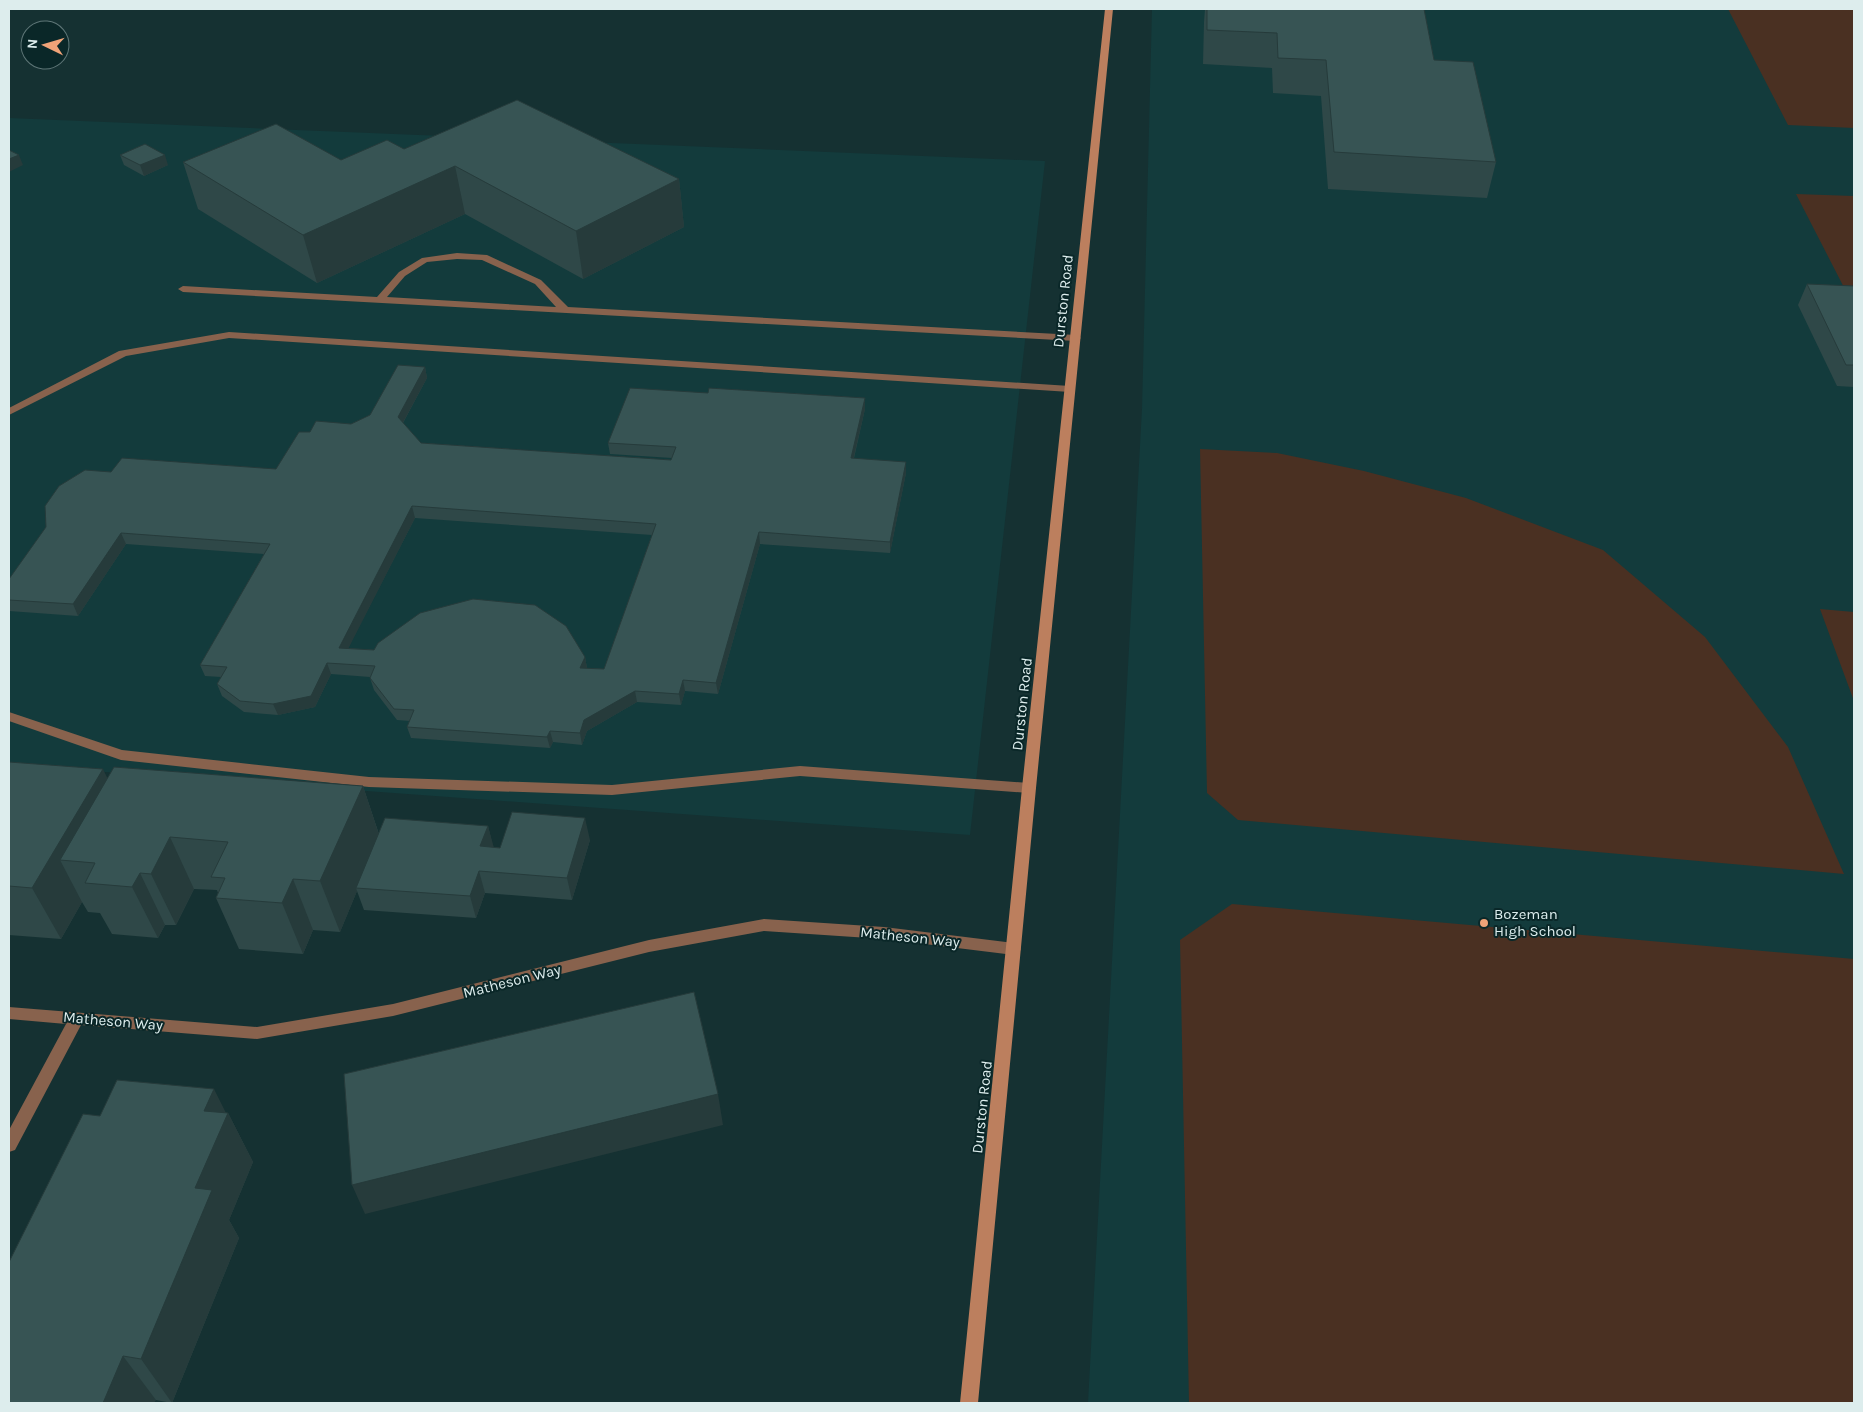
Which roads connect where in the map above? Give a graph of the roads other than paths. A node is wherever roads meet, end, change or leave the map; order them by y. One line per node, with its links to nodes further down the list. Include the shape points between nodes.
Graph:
1 (1109, 9): 5 (main road, Durston Road)
2 (183, 289): 3 (street)
3 (380, 299): 4 (street); 4 (street, via 402,274 425,260 484,257 538,282)
4 (565, 310): 5 (street)
5 (1076, 338): 6 (main road, Durston Road)
6 (1070, 388): 7 (street, via 229,335 123,353); 9 (main road, Durston Road)
7 (9, 412)
8 (9, 716): 9 (street, via 121,755 369,782 612,790 800,771)
9 (1029, 788): 10 (main road, Durston Road)
10 (1014, 949): 12 (street, Matheson Way, via 884,933 764,925 650,946 393,1010 257,1033); 14 (main road, Durston Road)
11 (9, 1013): 12 (street, Matheson Way)
12 (77, 1018): 13 (street)
13 (9, 1145)
14 (969, 1403)

